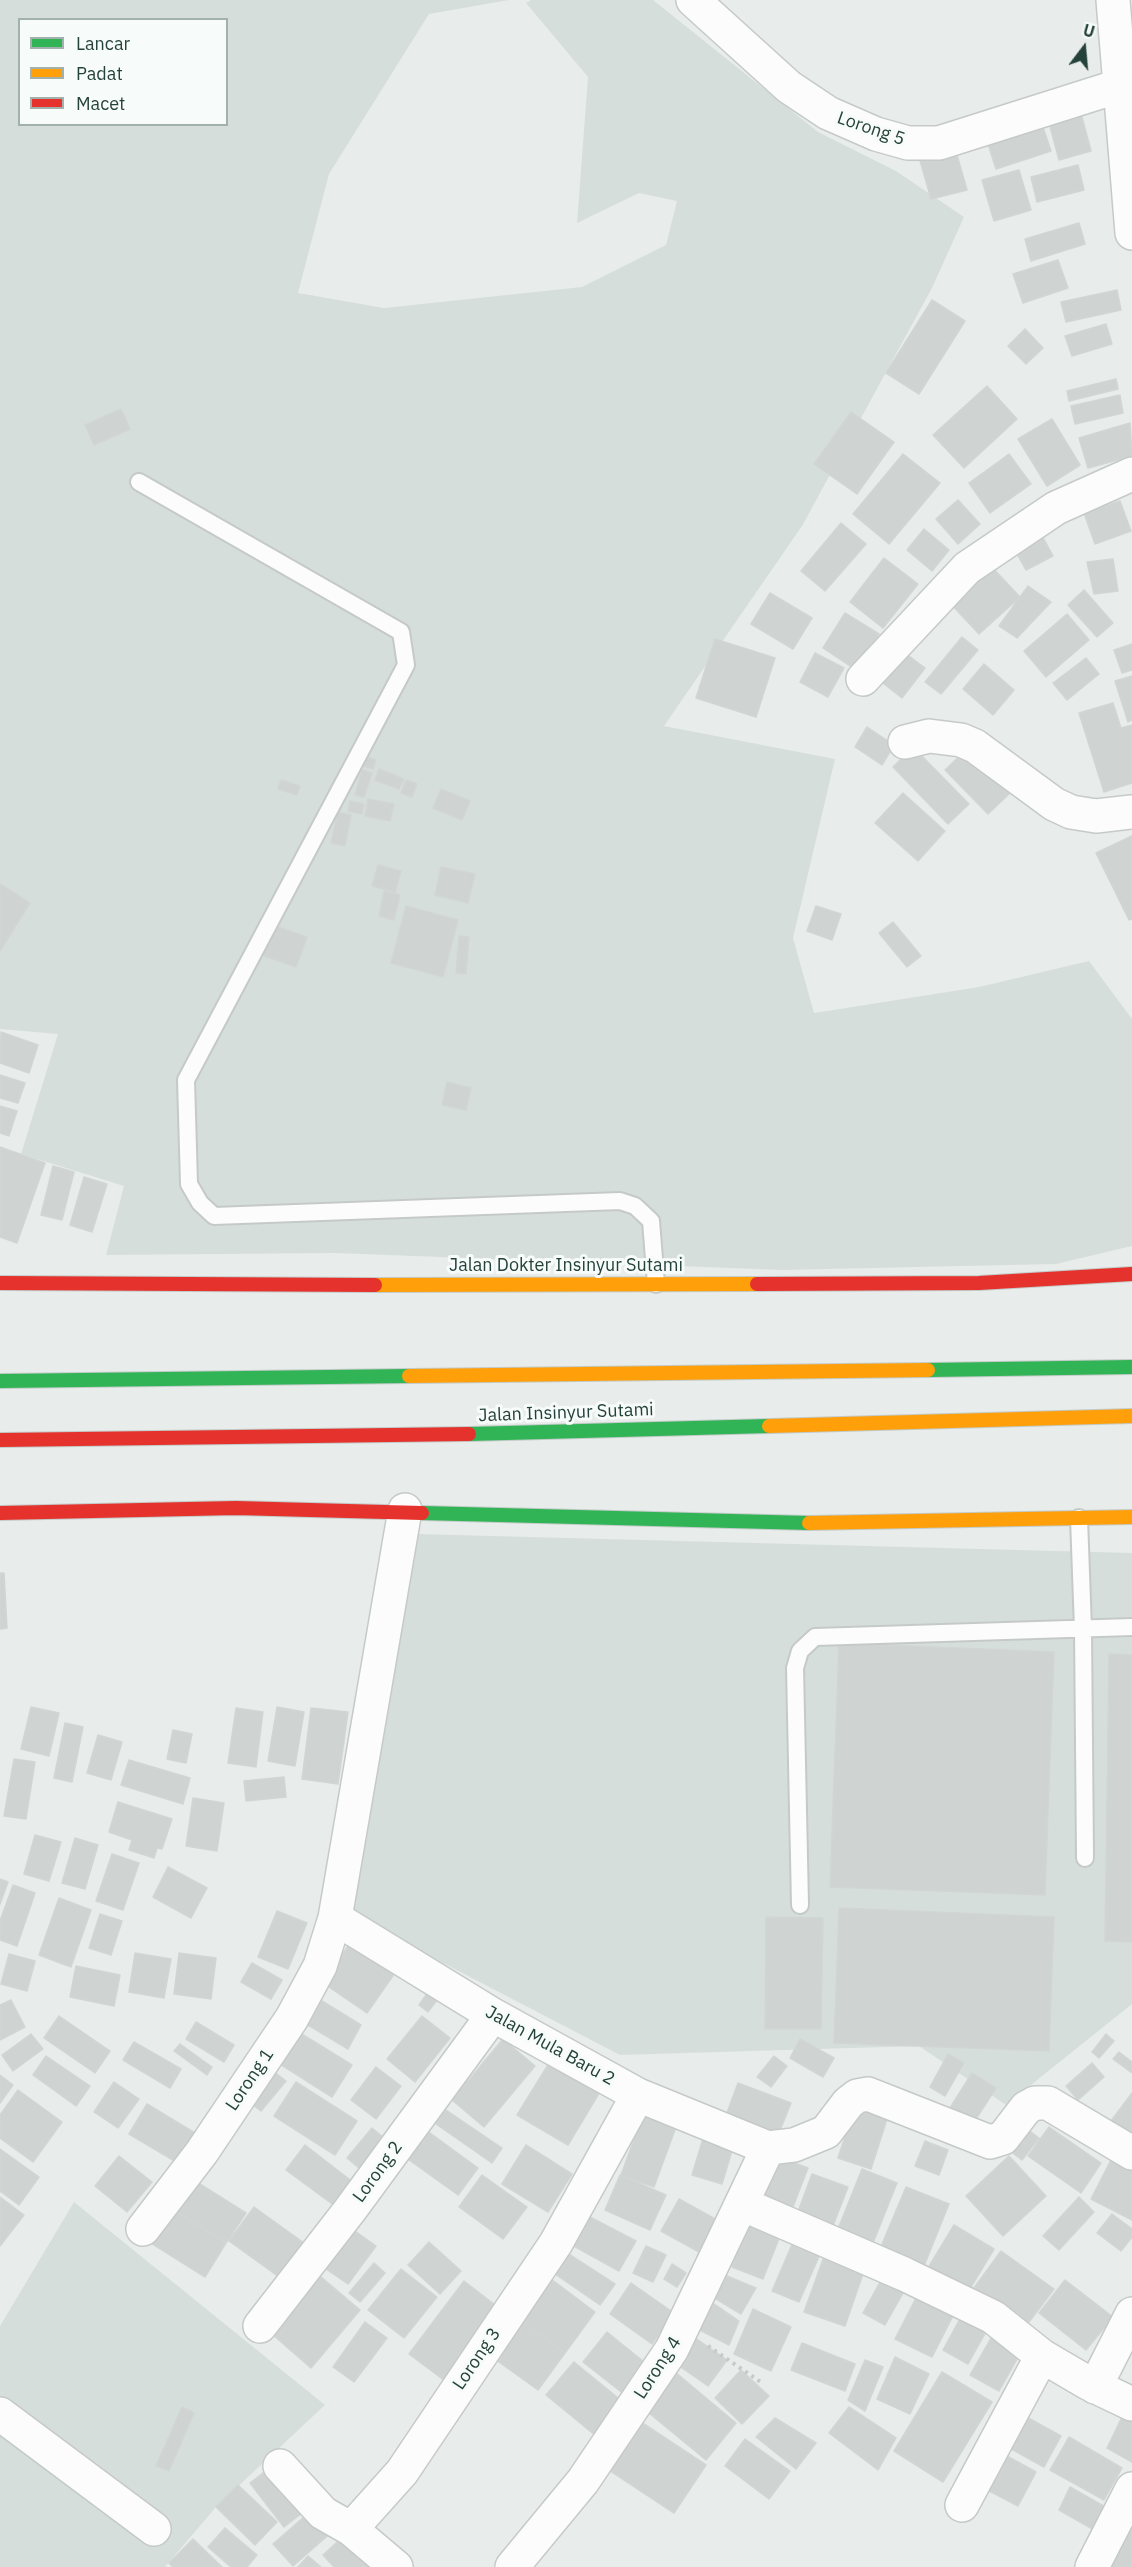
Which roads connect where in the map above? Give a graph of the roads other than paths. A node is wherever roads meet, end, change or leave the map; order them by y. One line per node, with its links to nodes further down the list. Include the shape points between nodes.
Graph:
1 (693, 0): 3 (street, Lorong 5, via 789,87 828,113 908,143 939,143)
2 (1113, 0): 3 (street)
3 (1119, 86): 4 (street)
4 (1131, 223)
5 (1132, 474): 7 (street, via 1056,508 968,568)
6 (139, 482): 12 (lane, via 401,632 406,666 186,1080 189,1184 200,1203 214,1216 620,1201 635,1206 651,1221)
7 (863, 679)
8 (905, 742): 9 (street, via 929,736 961,740 1071,812 1096,816)
9 (1132, 812)
10 (1132, 1274): 12 (main road, Jalan Dokter Insinyur Sutami, via 979,1283)
11 (0, 1283): 12 (main road, Jalan Dokter Insinyur Sutami)
12 (656, 1284)
13 (1121, 1352): 15 (main road)
14 (1132, 1366): 15 (main road, Jalan Insinyur Sutami)
15 (962, 1370): 16 (main road, Jalan Insinyur Sutami)
16 (0, 1381)
17 (1132, 1416): 18 (main road, Jalan Insinyur Sutami, via 369,1437)
18 (0, 1440)
19 (405, 1510): 20 (main road, via 236,1508); 22 (main road, via 797,1523); 27 (street)
20 (0, 1513)
21 (1132, 1517): 22 (main road)
22 (1079, 1518): 24 (lane)
23 (1132, 1627): 24 (lane)
24 (1083, 1629): 25 (lane); 26 (lane, via 815,1637 800,1651 795,1668)
25 (1085, 1858)
26 (800, 1905)
27 (335, 1918): 28 (street, Jalan Mula Baru 2); 33 (street, Lorong 1, via 320,1966 292,2018 202,2152)
28 (493, 2015): 29 (street, Jalan Mula Baru 2); 35 (street, Lorong 2)
29 (638, 2095): 30 (street, Jalan Mula Baru 2); 44 (street, Lorong 3, via 556,2243 402,2472)
30 (768, 2148): 31 (street, via 794,2145 826,2132 848,2103 868,2094 990,2142 1003,2138 1026,2108 1048,2103); 32 (street, Lorong 4)
31 (1132, 2153)
32 (742, 2204): 36 (street, via 984,2312); 46 (street, Lorong 4, via 672,2349 583,2481)
33 (143, 2229)
34 (1132, 2314): 37 (street)
35 (260, 2326)
36 (1042, 2356): 37 (street); 42 (street)
37 (1095, 2387): 38 (street)
38 (1132, 2404)
39 (0, 2414): 43 (street)
40 (280, 2466): 44 (street, via 323,2513)
41 (1132, 2489): 47 (street)
42 (962, 2505)
43 (154, 2529)
44 (351, 2529): 45 (street)
45 (396, 2567)
46 (512, 2567)
47 (1092, 2567)

